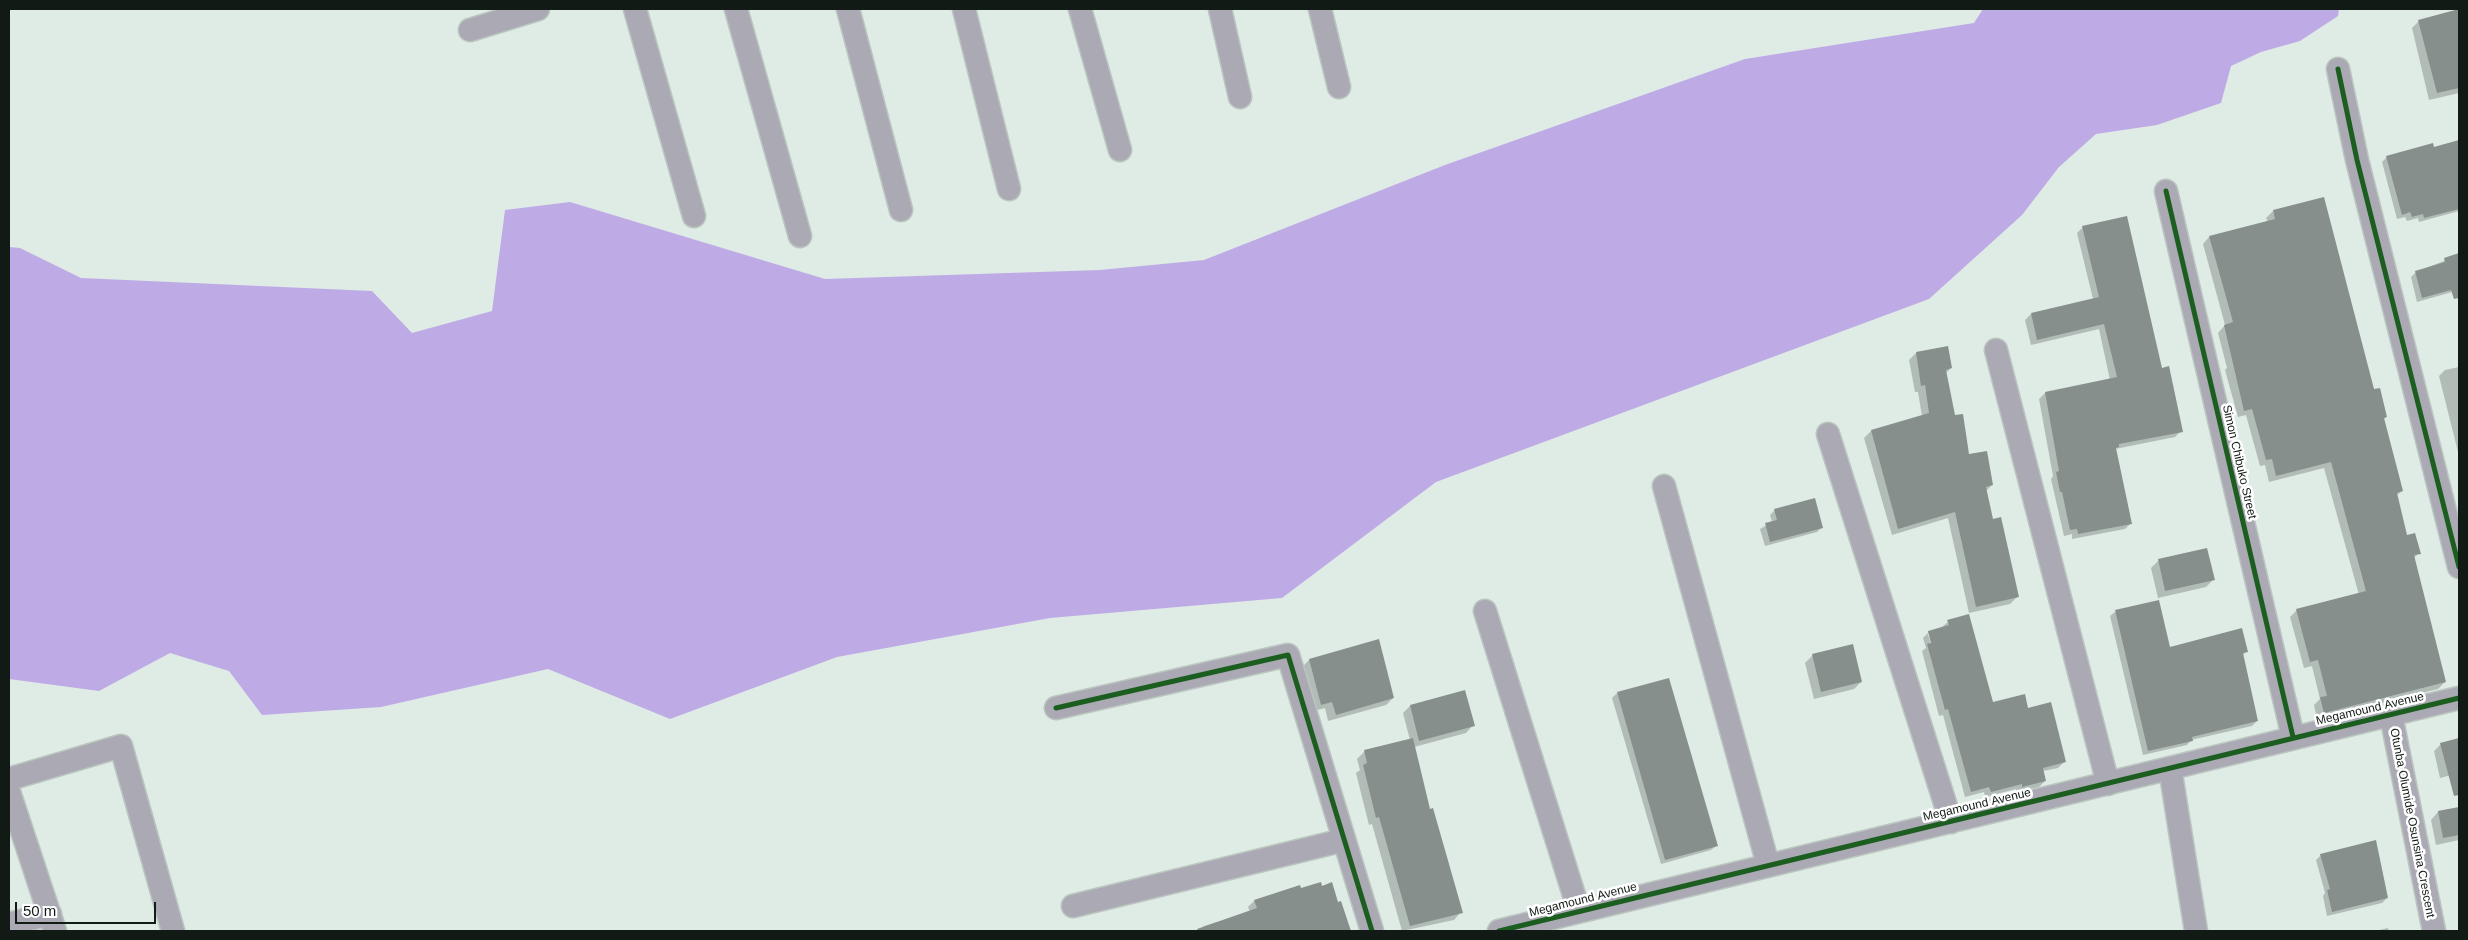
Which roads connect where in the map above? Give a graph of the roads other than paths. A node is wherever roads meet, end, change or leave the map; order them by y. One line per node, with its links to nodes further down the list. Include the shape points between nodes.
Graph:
1 (538, 9): 9 (street)
2 (635, 9): 17 (street)
3 (736, 9): 18 (street)
4 (848, 9): 16 (street)
5 (964, 9): 14 (street)
6 (1080, 9): 13 (street)
7 (1220, 9): 12 (street)
8 (1320, 9): 11 (street)
9 (470, 30)
10 (2338, 69): 22 (street, via 2357,160)
11 (1339, 87)
12 (1240, 97)
13 (1120, 150)
14 (1009, 189)
15 (2166, 190): 27 (street, Simon Chibuko Street)
16 (901, 210)
17 (694, 216)
18 (800, 236)
19 (1996, 350): 30 (street)
20 (1828, 434): 32 (street)
21 (1664, 486): 34 (street)
22 (2459, 567)
23 (1485, 611): 36 (street)
24 (2459, 698): 26 (street, Megamound Avenue)
25 (1056, 708): 33 (street, via 1288,656)
26 (2391, 715): 27 (street, Megamound Avenue); 43 (street, Otunba Olumide Osunsina Crescent)
27 (2293, 737): 28 (street, Megamound Avenue)
28 (2170, 768): 30 (street, Megamound Avenue); 42 (street)
29 (9, 779): 39 (street, via 120,746)
30 (2108, 784): 32 (street, Megamound Avenue)
31 (9, 792): 37 (street)
32 (1951, 822): 34 (street, Megamound Avenue)
33 (1344, 840): 35 (street); 40 (street)
34 (1768, 865): 36 (street, Megamound Avenue)
35 (1073, 906)
36 (1579, 912): 41 (street, Megamound Avenue)
37 (52, 923): 38 (street)
38 (9, 924)
39 (173, 931)
40 (1372, 931)
41 (1499, 931)
42 (2196, 931)
43 (2434, 931)

